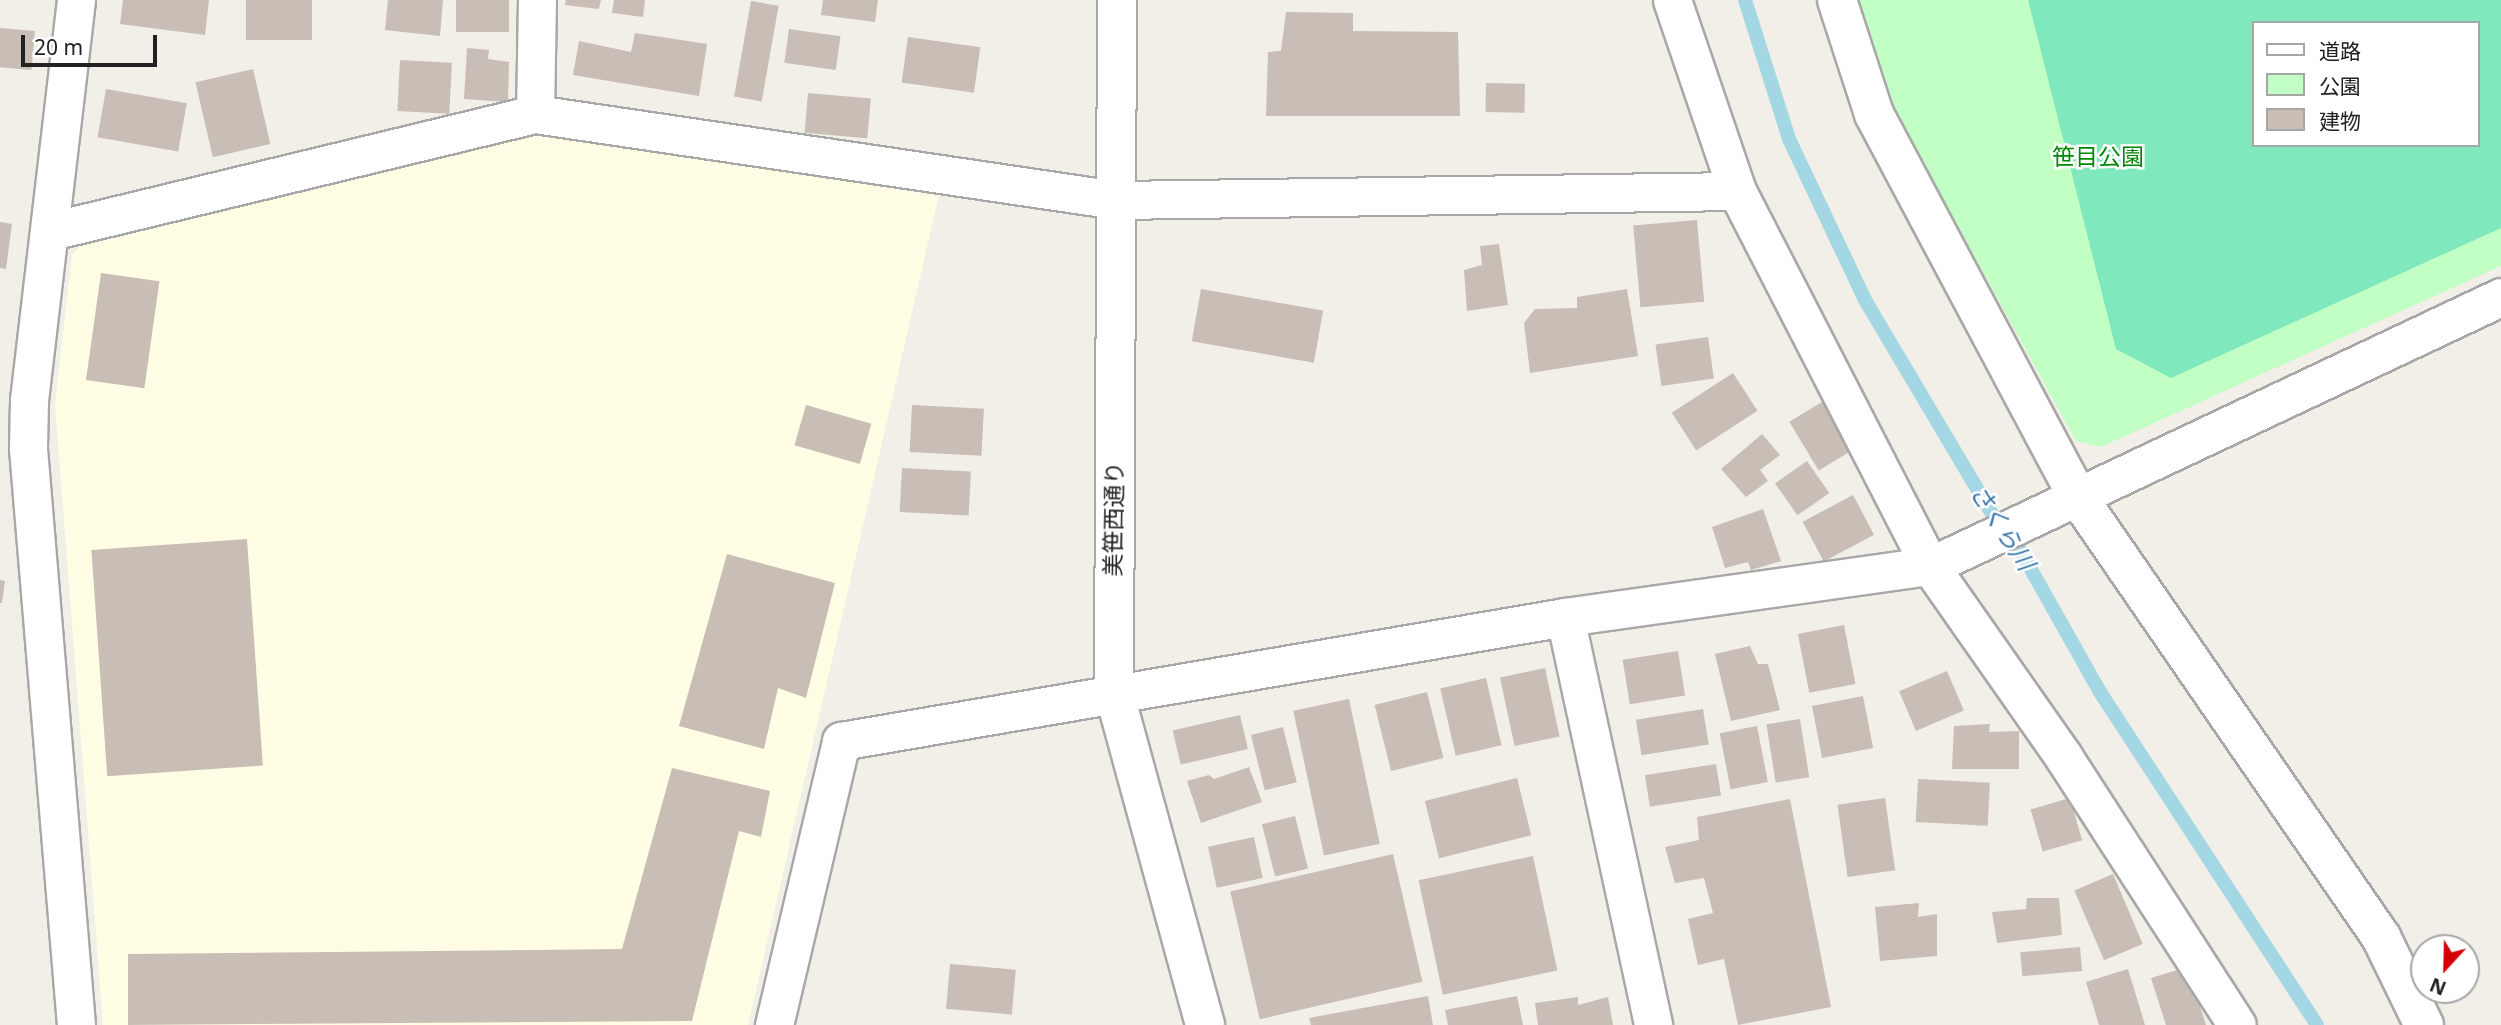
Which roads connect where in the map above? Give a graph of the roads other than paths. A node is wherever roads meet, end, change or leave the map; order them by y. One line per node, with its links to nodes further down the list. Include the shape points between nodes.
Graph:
1 (76, 0): 9 (street)
2 (537, 0): 6 (street)
3 (1117, 0): 8 (street, 美笹西通り)
4 (1672, 0): 7 (street)
5 (1837, 0): 12 (street, via 1874,114)
6 (535, 114): 8 (street); 9 (street)
7 (1737, 191): 8 (street); 13 (street)
8 (1116, 200): 15 (street, 美笹西通り)
9 (51, 231): 11 (street)
10 (2501, 297): 12 (street)
11 (15, 399): 16 (street, via 28,448)
12 (2077, 496): 13 (street); 21 (street, via 2381,937)
13 (1943, 559): 14 (street); 20 (street, via 2063,756)
14 (1565, 617): 15 (street); 19 (street)
15 (1114, 692): 17 (street, via 841,741); 18 (street, 美笹西通り)
16 (76, 1025)
17 (774, 1025)
18 (1205, 1025)
19 (1653, 1025)
20 (2237, 1025)
21 (2424, 1025)

